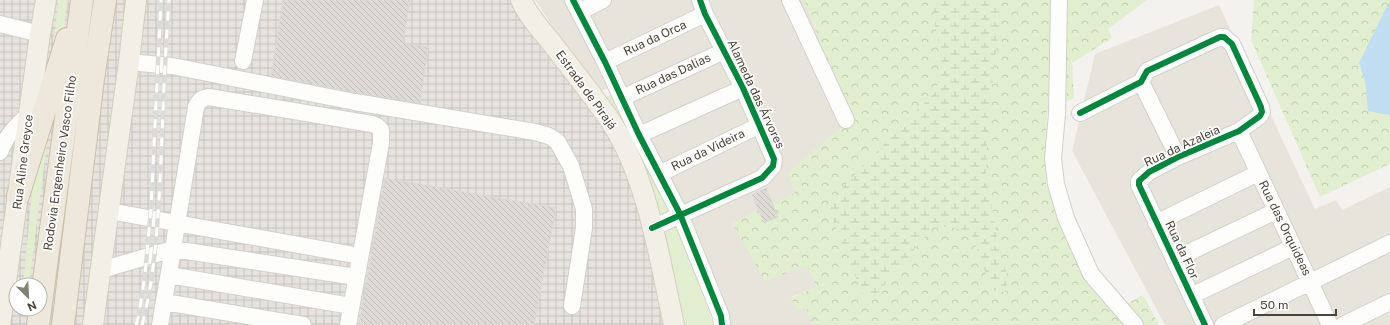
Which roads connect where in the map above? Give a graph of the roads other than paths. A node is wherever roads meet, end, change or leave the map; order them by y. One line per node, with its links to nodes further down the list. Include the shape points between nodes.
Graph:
1 (46, 0): 14 (main road, Rua Aline Greyce)
2 (79, 0): 33 (highway)
3 (82, 0): 55 (highway, Rodovia Engenheiro Vasco Filho)
4 (105, 0): 56 (highway, Rodovia Engenheiro Vasco Filho)
5 (136, 0): 17 (main road)
6 (255, 0): 16 (street)
7 (521, 0): 39 (main road, Estrada de Pirajá, via 614,126 637,175)
8 (603, 0): 11 (street)
9 (790, 0): 24 (street)
10 (1059, 0): 63 (street, via 1057,114 1053,158 1056,184 1066,218 1091,274)
11 (576, 6): 18 (street)
12 (703, 7): 15 (street, Alameda das Árvores); 18 (street, Rua da Orca)
13 (0, 24): 14 (street)
14 (40, 34): 23 (main road, Rua Aline Greyce)
15 (724, 51): 20 (street, Alameda das Árvores); 21 (street, Rua das Dalias)
16 (243, 61)
17 (130, 62): 34 (main road); 53 (street, via 172,66 355,102 550,136 557,141 571,166 584,209 584,228)
18 (605, 62): 21 (street)
19 (1141, 82): 22 (street); 26 (street, Rua da Azaleia, via 1147,71 1224,37 1232,44 1262,112); 29 (street)
20 (743, 88): 25 (street, Alameda das Árvores); 27 (street)
21 (622, 98): 27 (street)
22 (1080, 113)
23 (29, 114): 28 (street, via 8,134); 33 (main road, Rua Aline Greyce)
24 (846, 120)
25 (758, 126): 31 (street, Rua da Videira); 36 (street, Alameda das Árvores, via 774,159 769,172 762,178)
26 (1239, 131): 29 (street, Rua da Azaleia); 30 (street, Rua das Orquideas)
27 (639, 135): 31 (street)
28 (0, 152)
29 (1178, 158): 32 (street, Rua da Azaleia, via 1149,172 1139,180)
30 (1258, 173): 35 (street, Rua das Orquideas); 37 (street)
31 (659, 174): 36 (street)
32 (1139, 185): 37 (street, Rua da Flor)
33 (18, 196): 54 (main road, Rua Aline Greyce)
34 (108, 211): 38 (street); 45 (main road)
35 (1276, 211): 41 (street, Rua das Orquideas); 44 (street)
36 (680, 214): 39 (street, Alameda das Árvores); 62 (street, via 721,316)
37 (1156, 222): 44 (street, Rua da Flor)
38 (178, 224): 42 (street); 43 (street); 43 (street, via 196,107 202,98 209,97 372,124 381,130 382,136)
39 (652, 228): 61 (main road, Estrada de Pirajá)
40 (1390, 244): 48 (street)
41 (1293, 247): 48 (street, Rua das Orquideas); 49 (street)
42 (174, 249): 45 (street); 46 (street); 47 (street)
43 (360, 256): 47 (street)
44 (1175, 259): 49 (street, Rua da Flor)
45 (101, 270): 57 (main road)
46 (169, 275): 50 (street); 52 (street)
47 (356, 277): 52 (street)
48 (1311, 283): 65 (street); 66 (street, Rua das Orquideas)
49 (1190, 296): 64 (street, Rua da Flor)
50 (164, 302): 58 (street); 59 (street)
51 (1390, 302): 67 (street)
52 (351, 306): 60 (street)
53 (572, 306)
54 (0, 325)
55 (38, 325)
56 (63, 325)
57 (93, 325)
58 (160, 325)
59 (303, 325)
60 (348, 325)
61 (674, 325)
62 (722, 325)
63 (1135, 325)
64 (1205, 325)
65 (1222, 325)
66 (1330, 325)
67 (1343, 325)

